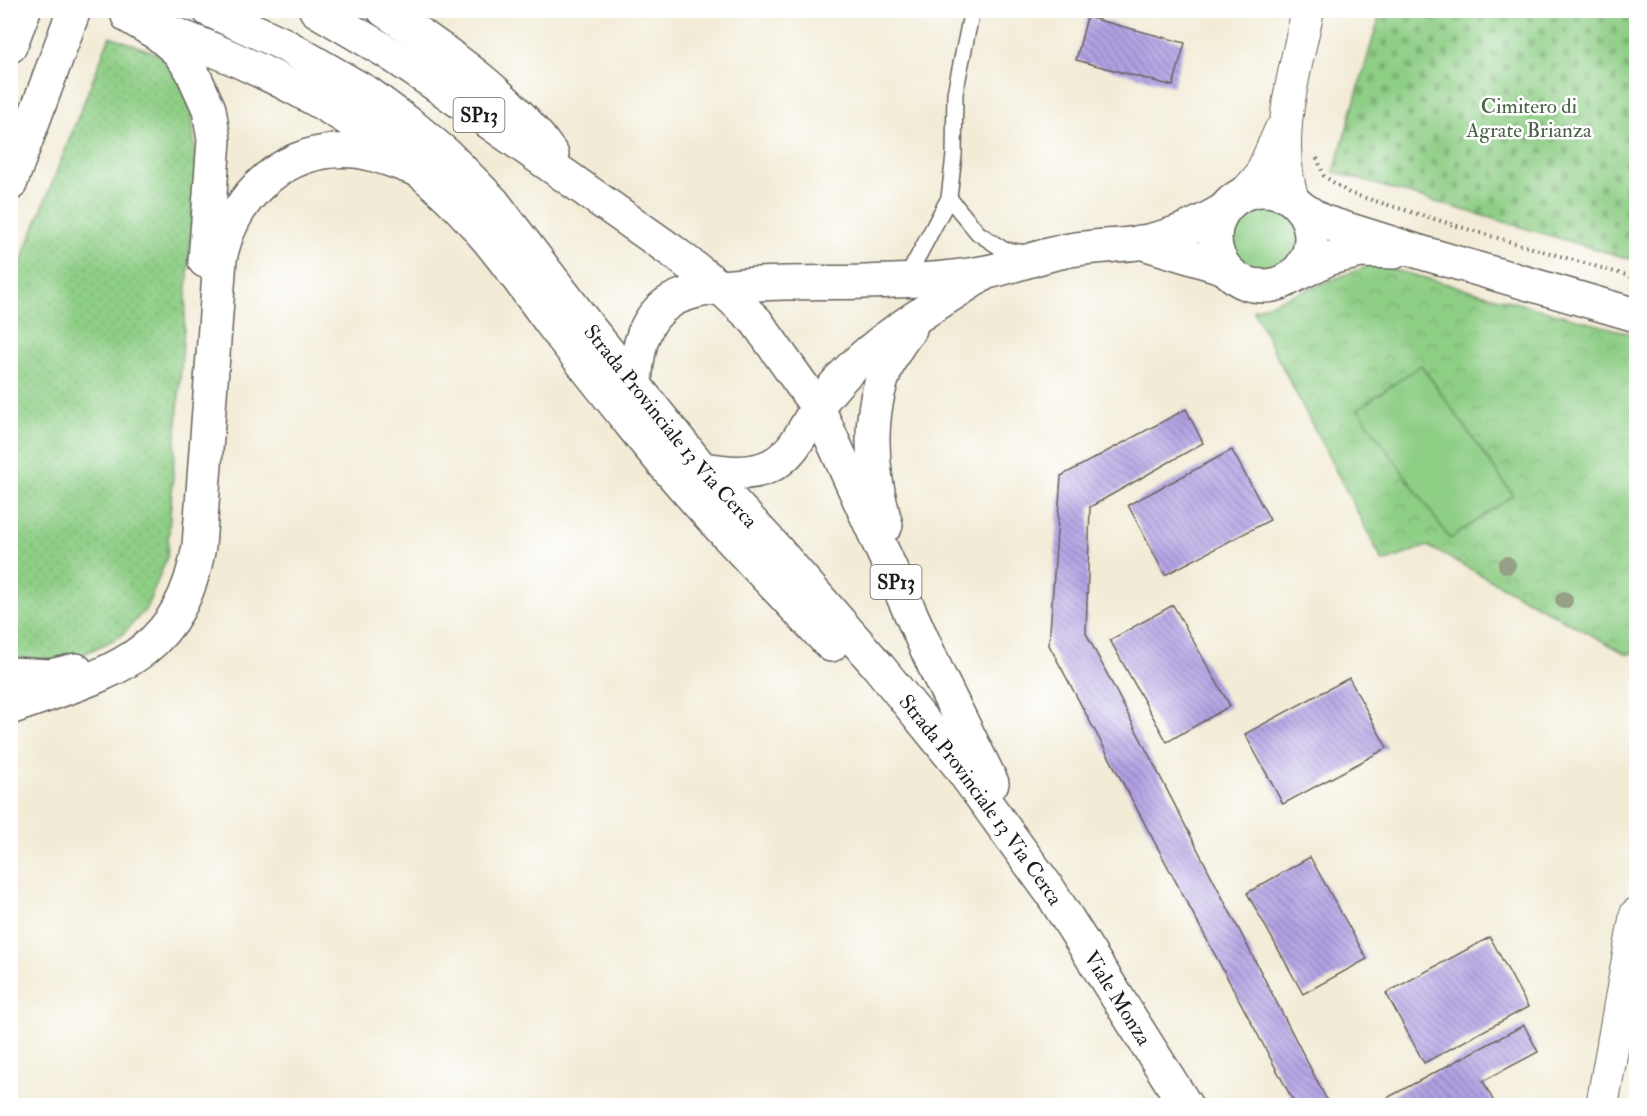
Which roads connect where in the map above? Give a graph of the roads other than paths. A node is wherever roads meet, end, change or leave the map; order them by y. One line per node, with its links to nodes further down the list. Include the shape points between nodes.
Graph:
1 (24, 10): 9 (main road)
2 (209, 10): 27 (main road, Strada Provinciale 13 Via Cerca / SP13, via 283,44 345,79 404,120 456,164 493,202)
3 (316, 10): 12 (main road, Strada Provinciale 13 Via Cerca / SP13, via 435,84)
4 (384, 10): 12 (main road, via 497,92 527,122)
5 (972, 10): 14 (lane, via 955,93)
6 (1308, 10): 10 (street)
7 (73, 12): 13 (main road)
8 (121, 13): 11 (main road, via 230,55 301,90 342,114); 31 (main road, via 169,42 186,61 209,109 213,129 181,563 164,603 138,635 119,650 74,671 50,676)
9 (10, 46)
10 (1285, 119): 15 (street, via 1260,176); 16 (street, via 1284,161)
11 (418, 170): 32 (main road, via 356,151 315,154 272,174 238,211 227,230 220,259 199,546 182,604 159,636 126,663); 33 (main road, via 481,231 672,475 876,691)
12 (568, 179): 24 (main road, Strada Provinciale 13 Via Cerca / SP13)
13 (10, 184)
14 (949, 198): 19 (lane, via 990,242 1004,250); 23 (lane)
15 (1234, 202): 16 (main road, via 1265,190 1275,191); 17 (main road, via 1198,225); 20 (main road, via 1216,225 1217,255)
16 (1297, 204): 18 (main road, via 1321,221); 22 (main road, via 1308,220 1311,242 1305,262)
17 (1140, 242): 19 (main road); 20 (main road)
18 (1423, 253): 22 (main road, via 1362,251 1330,258); 26 (main road)
19 (1042, 255): 21 (main road)
20 (1225, 268): 22 (main road, via 1237,279 1259,287)
21 (987, 272): 23 (main road); 25 (main road)
22 (1290, 278)
23 (905, 281): 24 (main road)
24 (721, 288): 27 (main road, via 684,295 662,308 643,334); 28 (main road, Strada Provinciale 13 Via Cerca / SP13, via 767,334)
25 (924, 312): 28 (main road, via 874,347); 30 (main road, via 888,361 877,399 872,441 885,521)
26 (1636, 315)
27 (635, 385): 29 (main road, Strada Provinciale 13 Via Cerca / SP13)
28 (818, 408): 29 (main road, via 789,450 769,467 741,472); 30 (main road, Strada Provinciale 13 Via Cerca / SP13)
29 (702, 469): 33 (main road, Strada Provinciale 13 Via Cerca / SP13, via 878,666)
30 (918, 630): 34 (main road, Strada Provinciale 13 Via Cerca / SP13, via 959,719)
31 (10, 674)
32 (10, 708)
33 (957, 763): 34 (main road, Strada Provinciale 13 Via Cerca / SP13)
34 (1050, 891): 36 (main road, Viale Monza / SP13)
35 (1636, 914): 37 (street)
36 (1186, 1106)
37 (1602, 1106)

